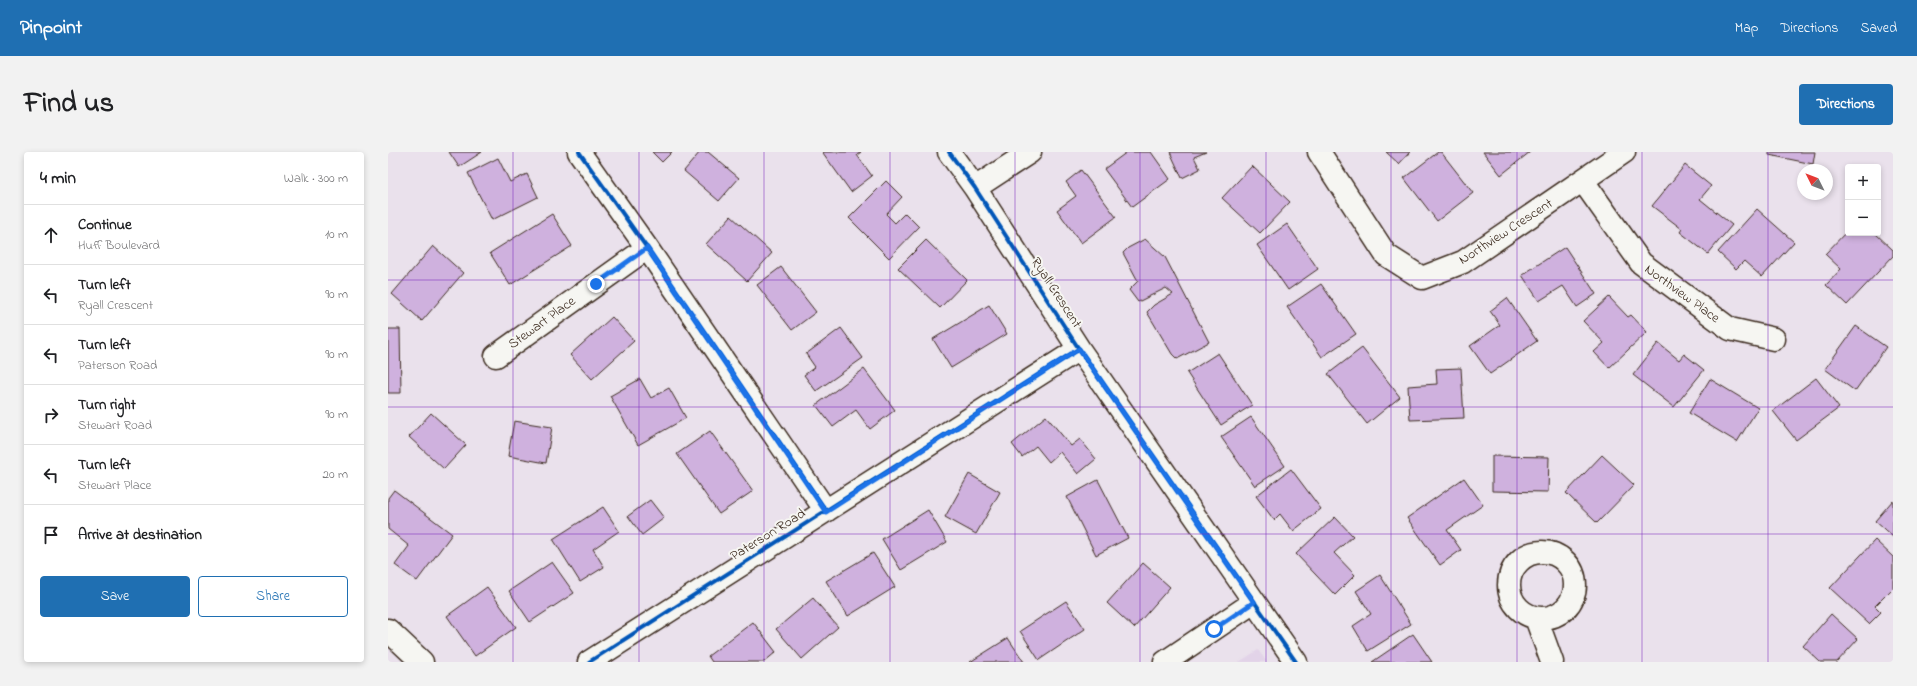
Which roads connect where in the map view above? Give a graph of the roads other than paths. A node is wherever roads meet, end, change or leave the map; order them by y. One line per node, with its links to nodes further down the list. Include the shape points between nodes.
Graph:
1 (579, 152): 8 (street)
2 (949, 152): 7 (street, Ryall Crescent)
3 (1030, 152): 7 (street)
4 (1319, 152): 6 (street, Northview Crescent, via 1386,255 1422,278 1463,262)
5 (1624, 152): 6 (street, Northview Crescent)
6 (1583, 180): 9 (street, Northview Place, via 1641,263 1730,329)
7 (975, 188): 10 (street, Ryall Crescent)
8 (647, 248): 11 (street, Stewart Place); 12 (street)
9 (1774, 339)
10 (1079, 349): 12 (street, Paterson Road); 13 (street, Ryall Crescent)
11 (496, 356)
12 (826, 512): 17 (street, Paterson Road)
13 (1254, 602): 18 (street); 19 (street, Ryall Crescent)
14 (1536, 618): 20 (street)
15 (388, 630): 16 (street)
16 (422, 662)
17 (589, 662)
18 (1165, 662)
19 (1296, 662)
20 (1552, 662)

